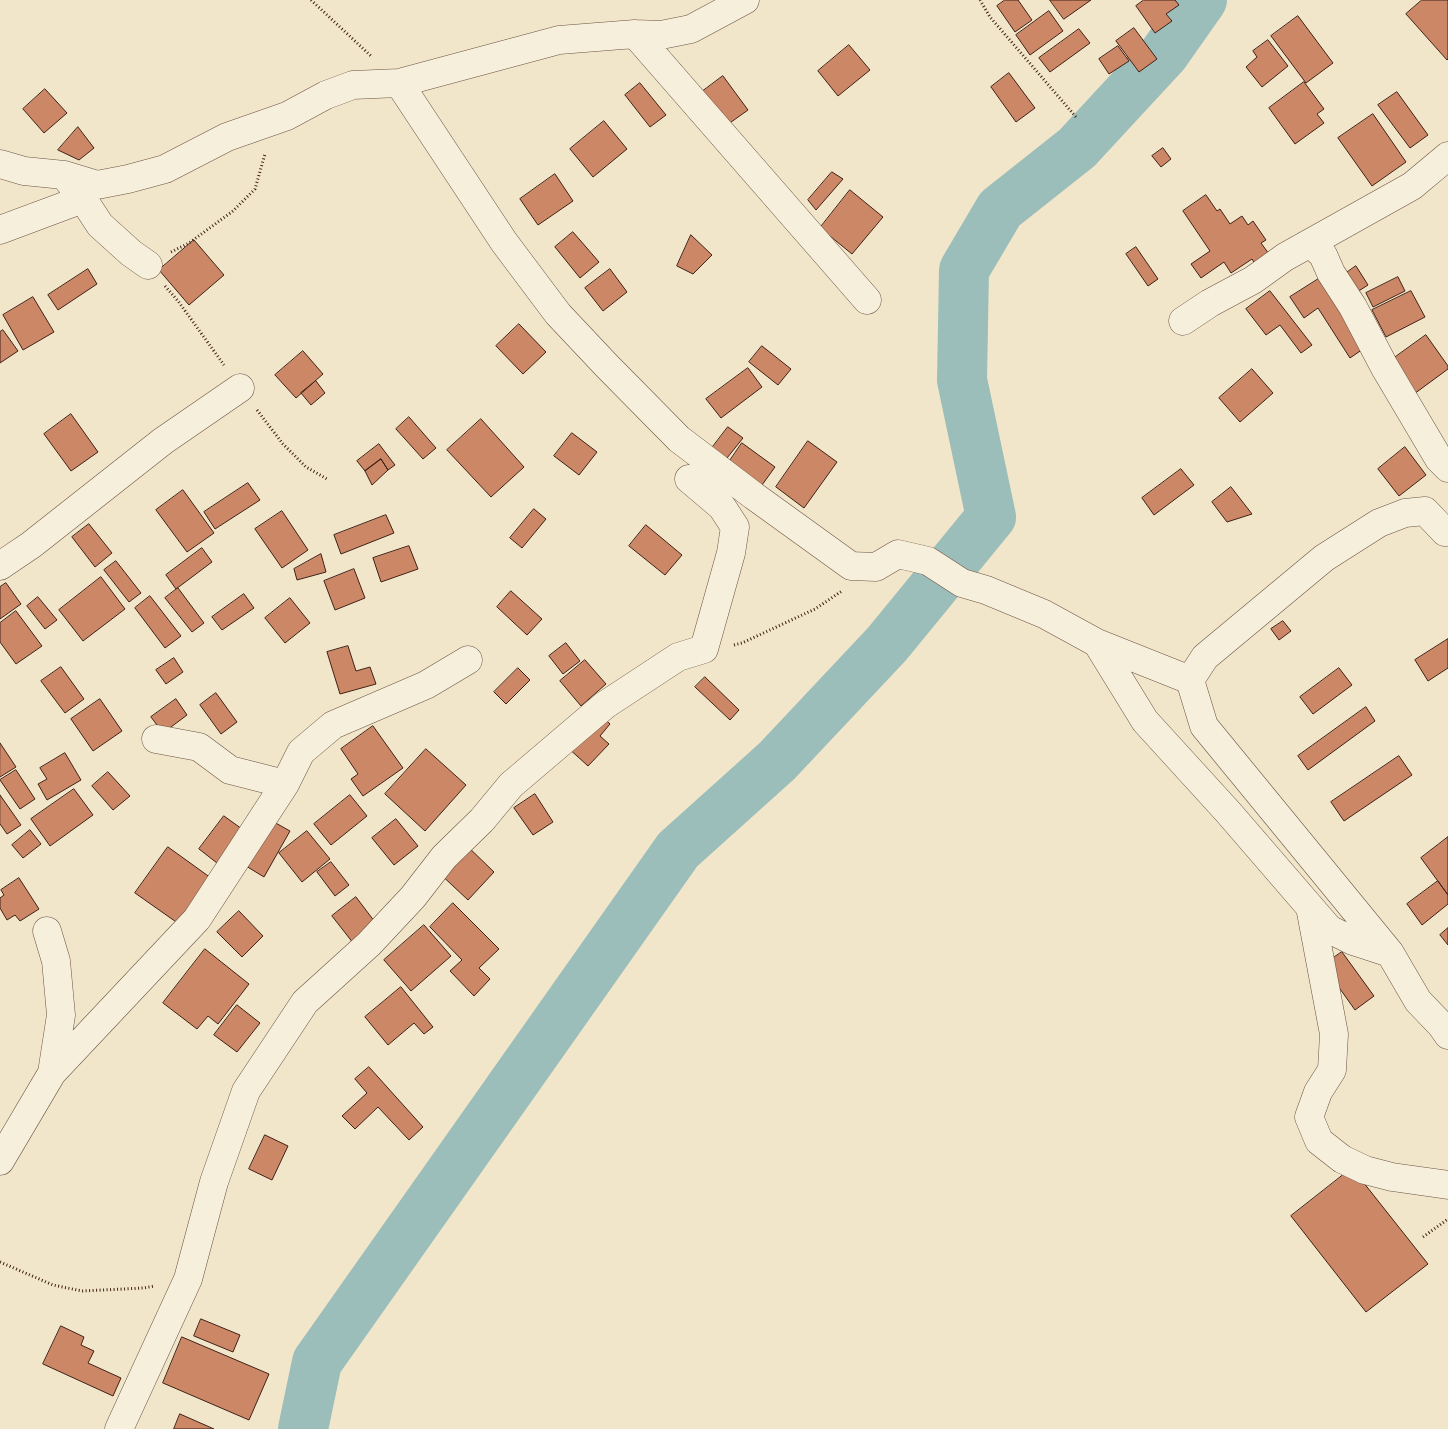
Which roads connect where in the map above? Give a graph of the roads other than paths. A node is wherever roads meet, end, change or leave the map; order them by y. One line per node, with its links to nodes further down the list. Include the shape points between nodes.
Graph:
1 (745, 0): 2 (street, via 690,29 661,36)
2 (635, 34): 3 (street, via 559,40); 11 (street)
3 (399, 83): 6 (street, via 353,85 326,95 288,116 227,137 165,169 97,185); 18 (street, via 504,242 558,314 679,439 851,566 876,567 898,554 928,561 962,583 1044,614)
4 (1448, 156): 9 (street, via 1412,186)
5 (0, 164): 6 (street, via 24,171)
6 (64, 175): 7 (street)
7 (83, 199): 8 (street); 10 (street, via 100,225)
8 (0, 230)
9 (1310, 243): 12 (street); 14 (street, via 1322,254 1384,366 1439,459)
10 (148, 265)
11 (867, 300)
12 (1183, 321)
13 (240, 388): 17 (street, via 163,441)
14 (1448, 468)
15 (689, 479): 30 (street, via 722,507 736,527 704,649 678,657 605,704 511,785 369,944 305,1002 246,1091 214,1182 188,1279)
16 (1447, 532): 20 (street, via 1425,511 1405,513 1379,523 1324,558 1204,657)
17 (0, 566)
18 (1097, 643): 20 (street); 23 (street, via 1145,721)
19 (468, 660): 22 (street, via 426,684 333,725 301,752)
20 (1190, 680): 25 (street, via 1204,726)
21 (156, 739): 22 (street, via 199,747 230,770)
22 (285, 784): 27 (street, via 197,919)
23 (1310, 906): 25 (street, via 1329,928 1353,941); 29 (street, via 1334,1034 1332,1070 1318,1092 1309,1117 1319,1141 1365,1170)
24 (47, 931): 27 (street, via 56,960 61,1015)
25 (1390, 953): 26 (street, via 1418,1001)
26 (1448, 1035)
27 (52, 1073): 28 (street)
28 (0, 1161)
29 (1448, 1185)
30 (119, 1429)

